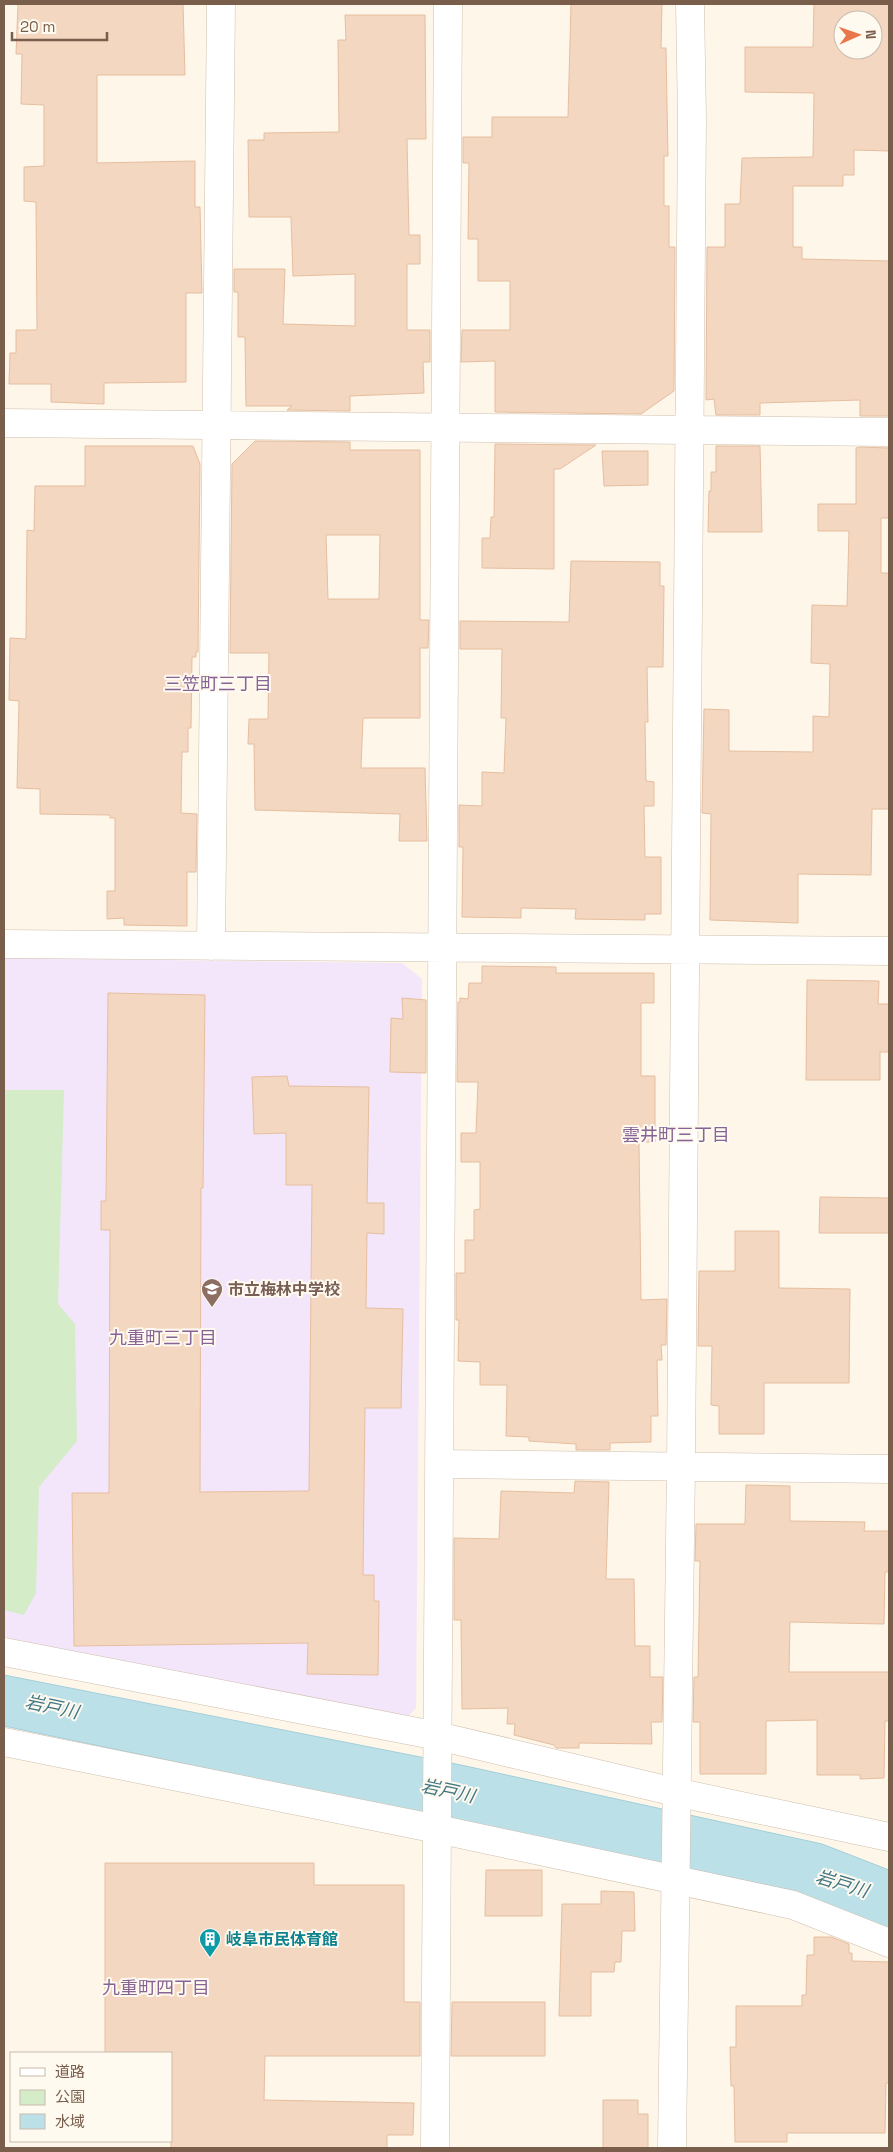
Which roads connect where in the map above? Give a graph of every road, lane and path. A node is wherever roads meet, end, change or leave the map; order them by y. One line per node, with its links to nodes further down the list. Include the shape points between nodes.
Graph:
1 (221, 4): 5 (street)
2 (448, 4): 6 (street)
3 (690, 4): 7 (street, via 692,119)
4 (4, 424): 5 (street)
5 (216, 426): 6 (street); 10 (street)
6 (446, 428): 7 (street); 11 (street)
7 (688, 430): 8 (street); 12 (street)
8 (889, 432)
9 (4, 944): 10 (street)
10 (211, 946): 11 (street)
11 (442, 947): 12 (street); 14 (street)
12 (685, 949): 13 (street); 15 (street)
13 (889, 951)
14 (439, 1464): 15 (street); 19 (street)
15 (681, 1466): 16 (street); 20 (street)
16 (889, 1469)
17 (4, 1652): 19 (street)
18 (4, 1742): 21 (street)
19 (438, 1747): 20 (street); 21 (street)
20 (675, 1798): 22 (street); 23 (street)
21 (437, 1824): 23 (street); 25 (street)
22 (889, 1837)
23 (674, 1874): 24 (street, via 793,1906); 26 (street)
24 (889, 1943)
25 (435, 2148)
26 (672, 2148)

